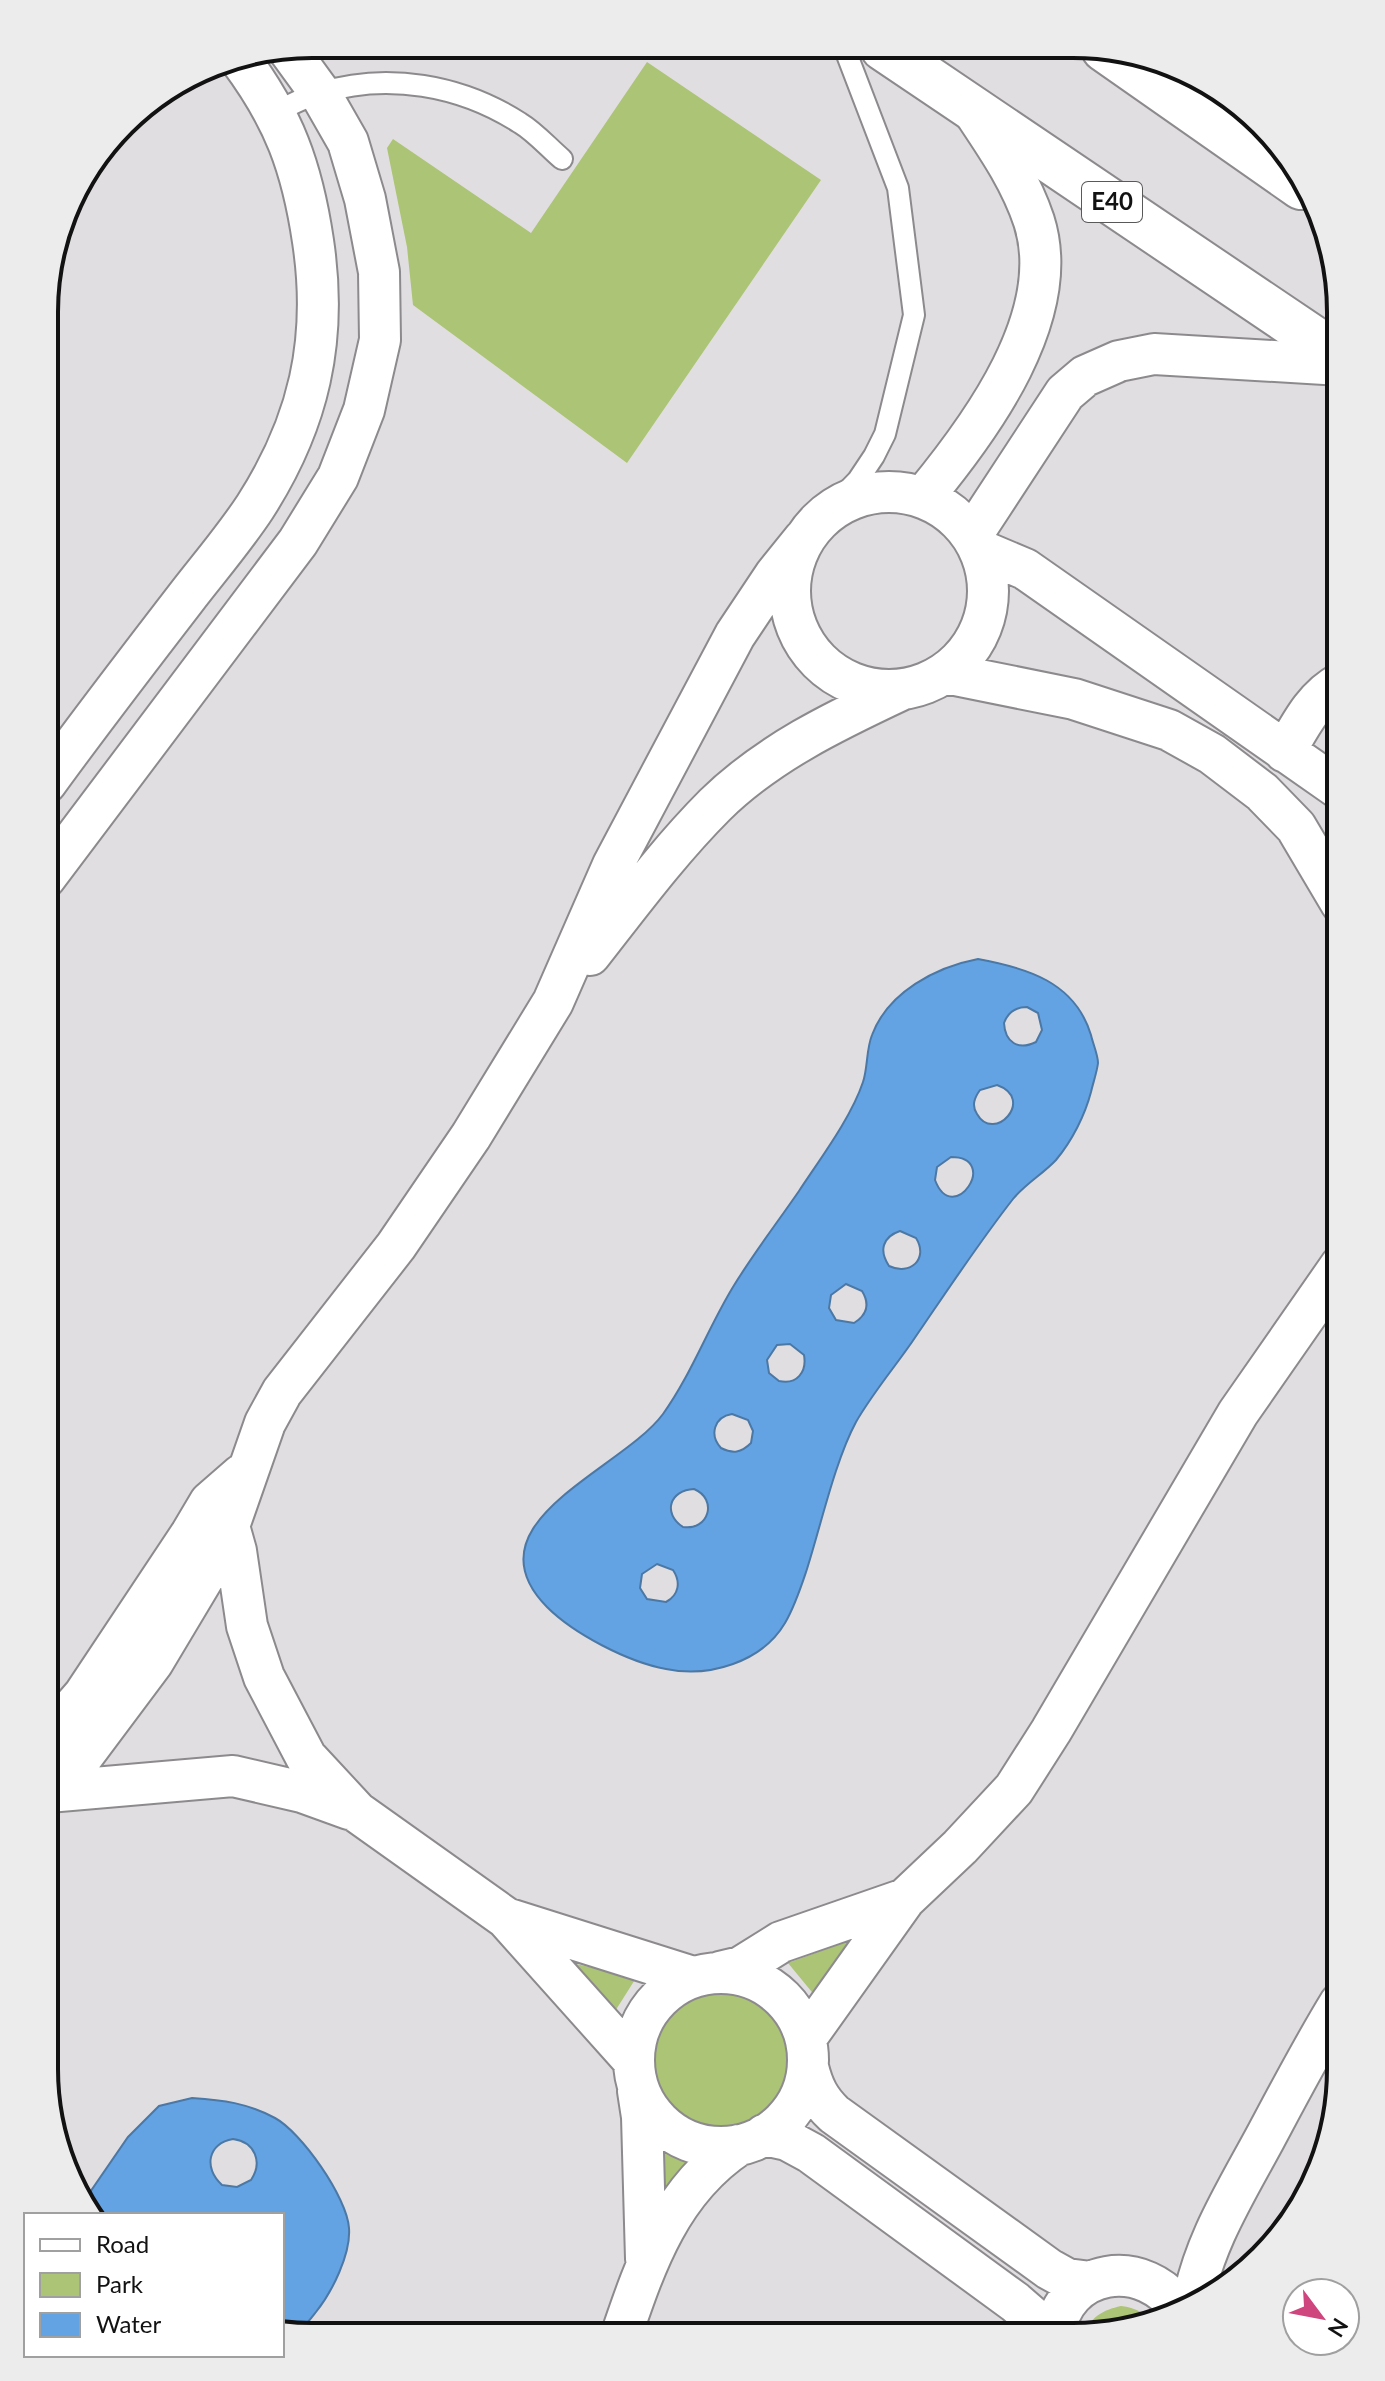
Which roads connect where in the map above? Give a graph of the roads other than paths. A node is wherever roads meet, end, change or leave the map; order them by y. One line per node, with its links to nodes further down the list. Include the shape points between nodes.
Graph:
1 (848, 58): 14 (lane, via 898,188 914,315 885,434 858,480)
2 (898, 58): 7 (highway, E40)
3 (295, 59): 6 (street)
4 (1126, 64): 10 (highway)
5 (246, 67): 8 (street)
6 (320, 93): 8 (lane); 9 (lane, via 372,82 425,85 476,99 522,124); 17 (street, via 348,142 365,199 379,272 380,340 364,410 338,477)
7 (970, 105): 11 (highway, E40); 13 (street, via 1017,177 1035,224 1041,266 1033,315 1008,374 968,443)
8 (275, 112): 16 (street, via 307,197 317,264 319,334 308,394 285,454)
9 (562, 159)
10 (1289, 178)
11 (1327, 347)
12 (1327, 364): 15 (street, via 1154,354 1085,376 1065,393)
13 (925, 495): 14 (street, via 880,491 849,499); 15 (street)
14 (813, 528): 19 (street, via 792,568 789,601 797,631 815,659 840,678 869,690); 28 (street, via 735,635 613,865)
15 (977, 541): 18 (street, via 988,577 988,604 966,654); 21 (street)
16 (226, 546): 17 (street); 24 (street)
17 (270, 578): 26 (street)
18 (945, 673): 19 (street); 23 (street, via 1074,699 1169,730)
19 (901, 690): 28 (street, via 829,724 768,762 717,803)
20 (1327, 691): 22 (street)
21 (1236, 718): 22 (street); 23 (street)
22 (1285, 752): 25 (street)
23 (1212, 754): 27 (street, via 1262,792 1296,827)
24 (58, 767)
25 (1327, 780)
26 (58, 861)
27 (1327, 879)
28 (553, 1002): 30 (street, via 396,1246 282,1392)
29 (1326, 1286): 36 (street, via 1238,1413 1014,1789)
30 (247, 1470): 31 (street); 32 (street, via 210,1502 84,1695)
31 (229, 1526): 33 (street, via 153,1662); 35 (street, via 247,1626 264,1677 306,1757)
32 (58, 1725)
33 (58, 1782)
34 (58, 1792): 35 (street, via 233,1776)
35 (357, 1812): 37 (street)
36 (905, 1899): 38 (street, via 781,1942 741,1967); 40 (street)
37 (506, 1918): 38 (street); 41 (street)
38 (707, 1974): 40 (street, via 749,1976 774,1990 793,2012); 41 (street, via 669,1989 650,2009 638,2033)
39 (1326, 2026): 43 (street)
40 (807, 2052): 42 (street, via 801,2094 786,2117); 45 (street, via 813,2086 834,2114 1049,2269 1067,2279)
41 (635, 2074): 42 (street, via 649,2110 667,2129 713,2147); 44 (street, via 642,2117)
42 (752, 2140): 44 (street, via 698,2179 669,2216); 49 (street, via 787,2140 811,2153)
43 (1223, 2216): 45 (street, via 1173,2257); 46 (street)
44 (646, 2263): 48 (street)
45 (1104, 2279): 47 (street, via 1134,2276 1155,2284); 50 (street, via 1075,2293)
46 (1195, 2292)
47 (1175, 2302)
48 (625, 2323)
49 (1039, 2323)
50 (1056, 2323)

